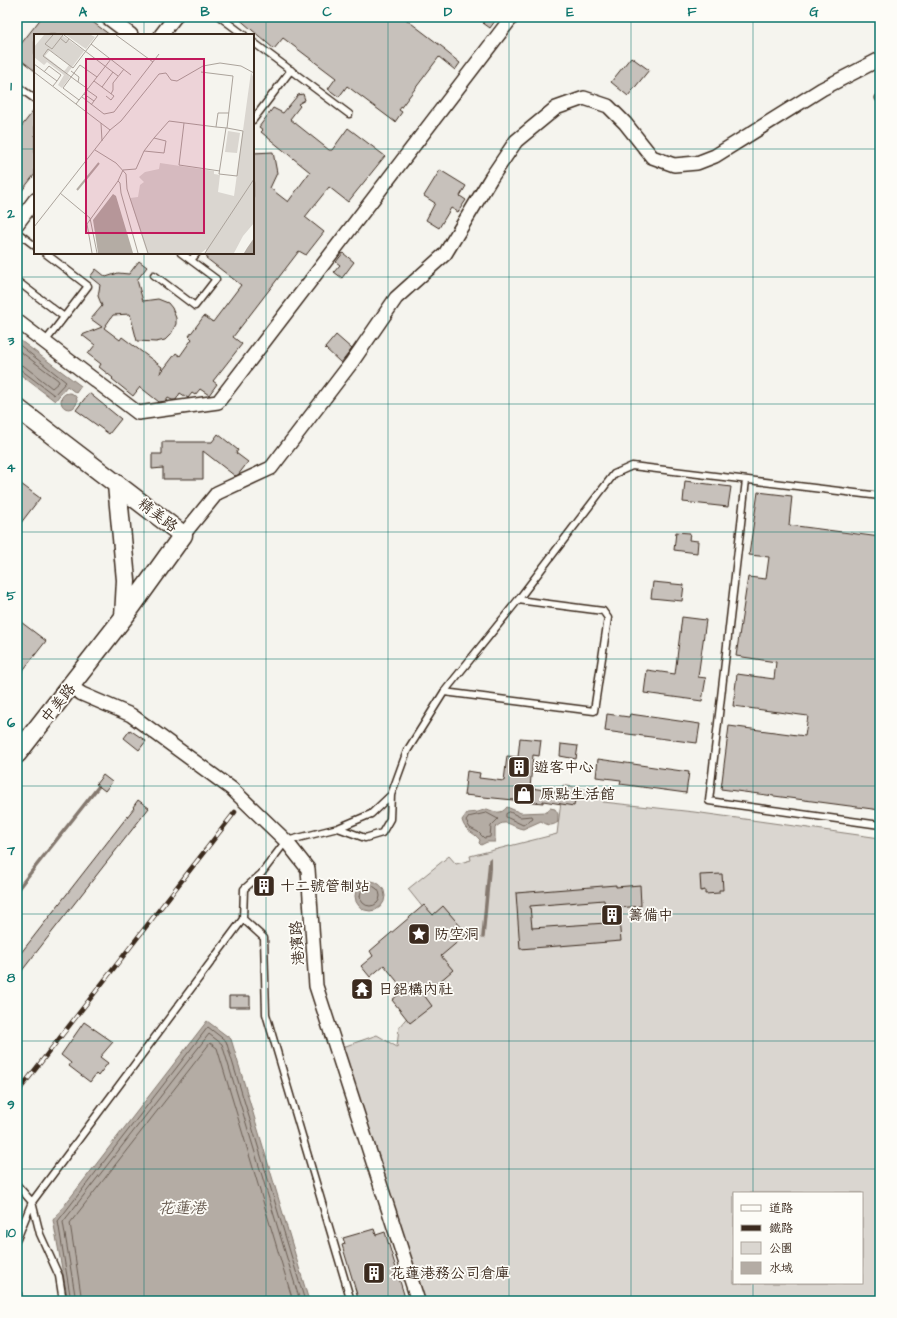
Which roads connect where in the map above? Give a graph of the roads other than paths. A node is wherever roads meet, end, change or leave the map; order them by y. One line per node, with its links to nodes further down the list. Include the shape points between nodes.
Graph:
1 (107, 17): 5 (street)
2 (175, 17): 6 (street)
3 (220, 17): 7 (lane)
4 (508, 19): 27 (street, via 218,402 138,413)
5 (130, 34)
6 (163, 34)
7 (243, 34)
8 (254, 43): 10 (lane)
9 (880, 59): 32 (street, via 822,89 714,156 697,163 674,165 652,157 626,123 608,106 584,98 556,108 516,141 445,254 396,298 352,362 271,468 217,493)
10 (291, 70): 13 (lane); 14 (lane)
11 (17, 86): 12 (lane)
12 (34, 98)
13 (349, 114)
14 (254, 119)
15 (34, 201): 16 (street)
16 (17, 224)
17 (17, 232): 18 (lane)
18 (34, 245)
19 (46, 254): 25 (lane, via 88,286)
20 (183, 254): 22 (lane)
21 (196, 254): 22 (lane)
22 (191, 260): 23 (lane, via 216,279 195,306)
23 (154, 275)
24 (17, 282): 25 (lane)
25 (64, 317): 27 (lane)
26 (17, 321): 27 (street)
27 (45, 342)
28 (17, 408): 30 (main road, 精美路)
29 (746, 480): 31 (lane); 33 (lane, via 632,466 614,474); 40 (lane, via 710,801)
30 (117, 485): 32 (main road, 精美路); 34 (main road, via 126,580)
31 (880, 496)
32 (183, 535): 34 (main road, 精美路)
33 (518, 600): 37 (lane); 37 (lane, via 603,611 608,618 594,711)
34 (124, 617): 35 (main road, 精美路)
35 (83, 671): 36 (main road, 中美路)
36 (71, 687): 38 (main road, 中美路); 42 (street, 港濱路, via 131,715 232,789)
37 (444, 692): 39 (lane, via 407,751)
38 (17, 754)
39 (391, 795): 41 (lane, via 371,814); 41 (lane, via 390,819 382,832 365,838)
40 (880, 825)
41 (338, 828): 42 (lane)
42 (286, 841): 43 (lane, via 261,874 244,889); 51 (street, 港濱路, via 308,869 316,986)
43 (243, 919): 45 (lane); 50 (lane, via 264,938 266,1014)
44 (17, 1185): 45 (lane)
45 (32, 1202): 46 (lane); 49 (lane, via 40,1234 59,1276)
46 (17, 1238)
47 (17, 1289): 48 (lane)
48 (19, 1301)
49 (63, 1301)
50 (351, 1301)
51 (418, 1301)

